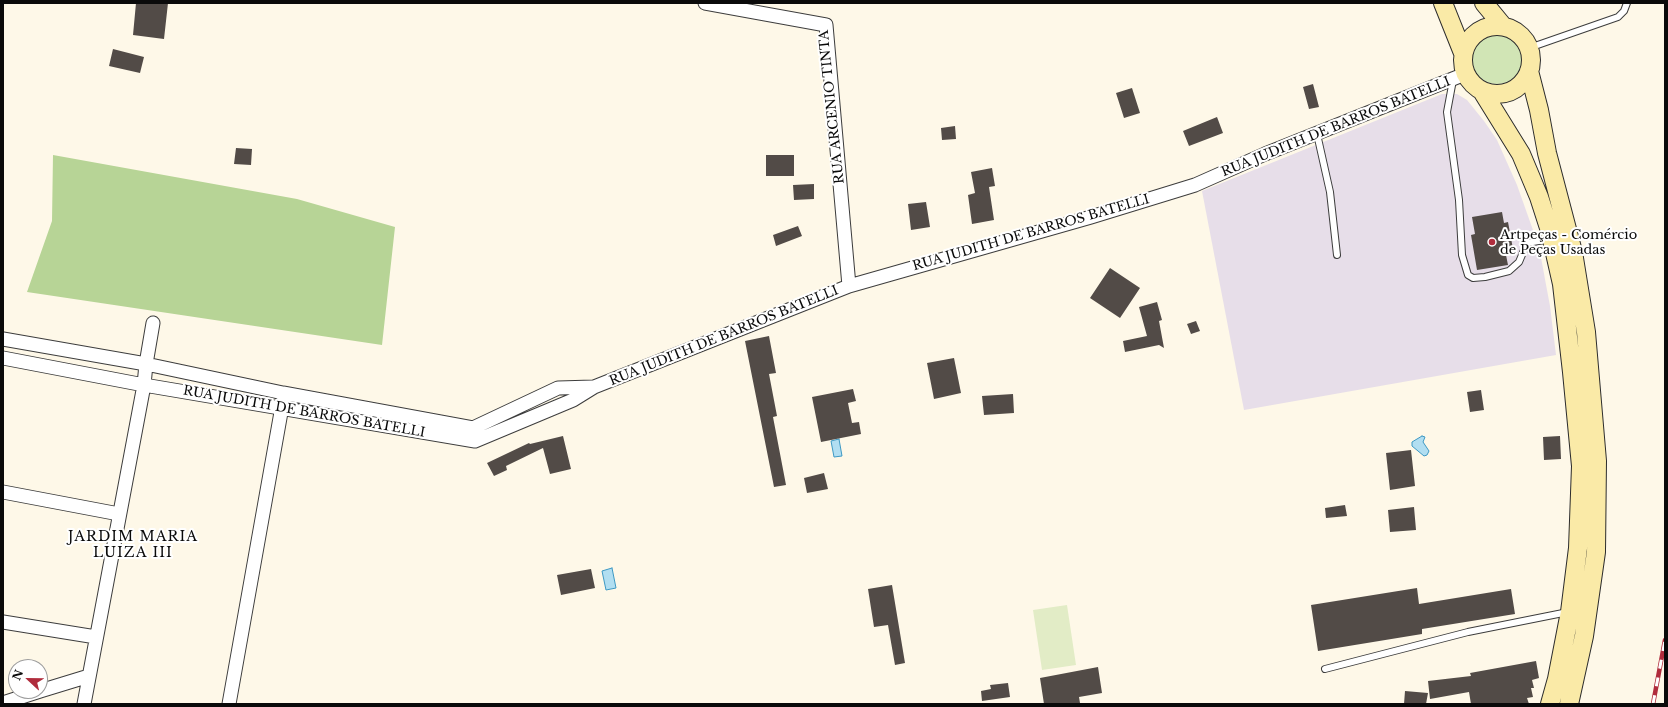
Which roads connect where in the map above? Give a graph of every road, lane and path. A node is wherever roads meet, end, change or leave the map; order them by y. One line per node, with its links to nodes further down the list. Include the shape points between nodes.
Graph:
1 (705, 3): 14 (street, RUA ARCENIO TINTA, via 826,25)
2 (1443, 3): 7 (main road)
3 (1484, 3): 5 (main road)
4 (1627, 3): 6 (lane, via 1618,17)
5 (1504, 26): 6 (main road, via 1514,30); 7 (main road, via 1490,26 1478,31 1468,40)
6 (1529, 48): 8 (main road)
7 (1463, 53): 9 (main road)
8 (1529, 71): 10 (main road, via 1522,83 1510,92 1496,95); 36 (main road, via 1573,252 1586,332 1597,462 1596,552 1584,636)
9 (1459, 77): 10 (main road); 11 (street, RUA JUDITH DE BARROS BATELLI); 12 (lane, via 1447,112 1459,200 1462,255 1468,275 1473,278 1486,277 1509,271 1519,262 1527,243)
10 (1482, 91): 12 (main road, via 1521,154 1539,198)
11 (1317, 134): 13 (lane, via 1330,192); 14 (street, RUA JUDITH DE BARROS BATELLI, via 1195,185)
12 (1551, 239): 25 (main road, via 1562,284 1580,466 1578,548)
13 (1337, 255)
14 (849, 286): 20 (street, RUA JUDITH DE BARROS BATELLI)
15 (153, 323): 18 (street)
16 (3, 339): 18 (street, RUA JUDITH DE BARROS BATELLI)
17 (3, 358): 19 (street, RUA JUDITH DE BARROS BATELLI)
18 (146, 364): 19 (street); 21 (street, RUA JUDITH DE BARROS BATELLI)
19 (144, 385): 22 (street, RUA JUDITH DE BARROS BATELLI); 24 (street)
20 (594, 387): 21 (street, RUA JUDITH DE BARROS BATELLI, via 558,388 473,428); 22 (street, RUA JUDITH DE BARROS BATELLI, via 573,400 475,441)
21 (283, 393): 22 (street)
22 (282, 409): 34 (street)
23 (3, 492): 24 (street)
24 (119, 514): 27 (street)
25 (1570, 612): 28 (lane, via 1468,632); 35 (main road)
26 (3, 622): 27 (street)
27 (96, 637): 29 (street)
28 (1325, 669)
29 (89, 676): 30 (street); 33 (street)
30 (48, 689)
31 (13, 699): 32 (street)
32 (3, 702)
33 (84, 704)
34 (229, 704)
35 (1550, 704)
36 (1569, 704)

